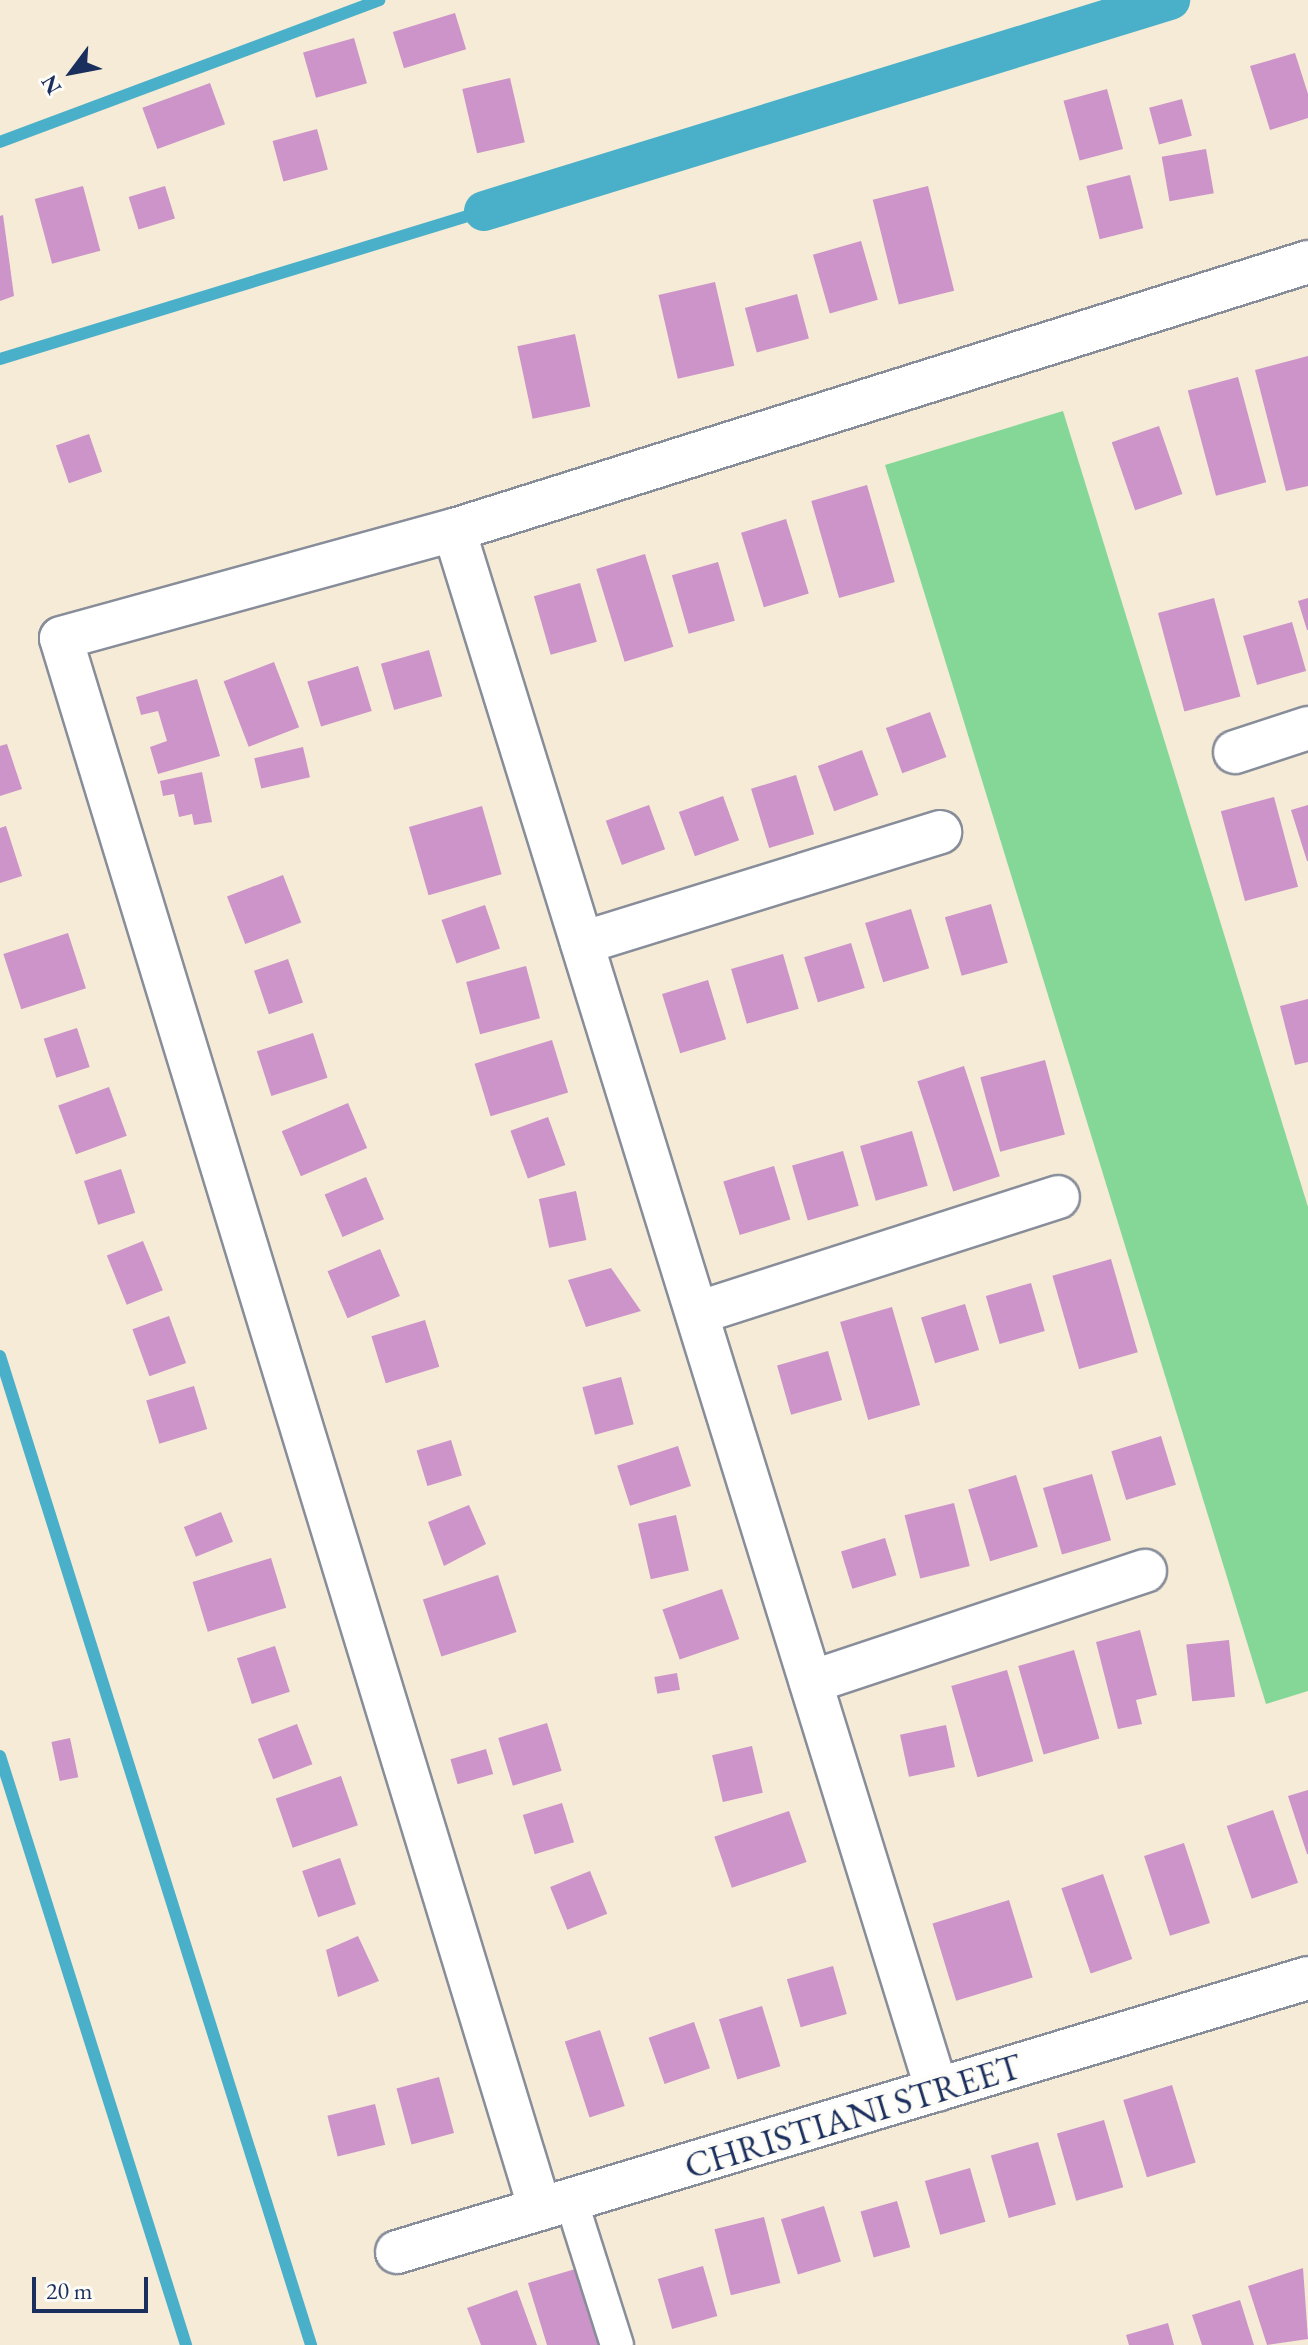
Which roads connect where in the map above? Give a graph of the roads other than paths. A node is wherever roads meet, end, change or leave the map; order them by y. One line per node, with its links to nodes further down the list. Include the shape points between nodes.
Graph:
1 (1308, 262): 2 (street)
2 (454, 530): 6 (street); 13 (street, via 61,638)
3 (1308, 728): 4 (street)
4 (1235, 752)
5 (940, 832): 6 (street)
6 (582, 943): 8 (street)
7 (1058, 1197): 8 (street)
8 (697, 1313): 10 (street)
9 (1145, 1571): 10 (street)
10 (811, 1682): 12 (street)
11 (1308, 1978): 12 (street, CHRISTIANI STREET)
12 (937, 2090): 13 (street, CHRISTIANI STREET)
13 (556, 2205): 14 (street, CHRISTIANI STREET); 15 (street)
14 (397, 2252)
15 (617, 2345)

